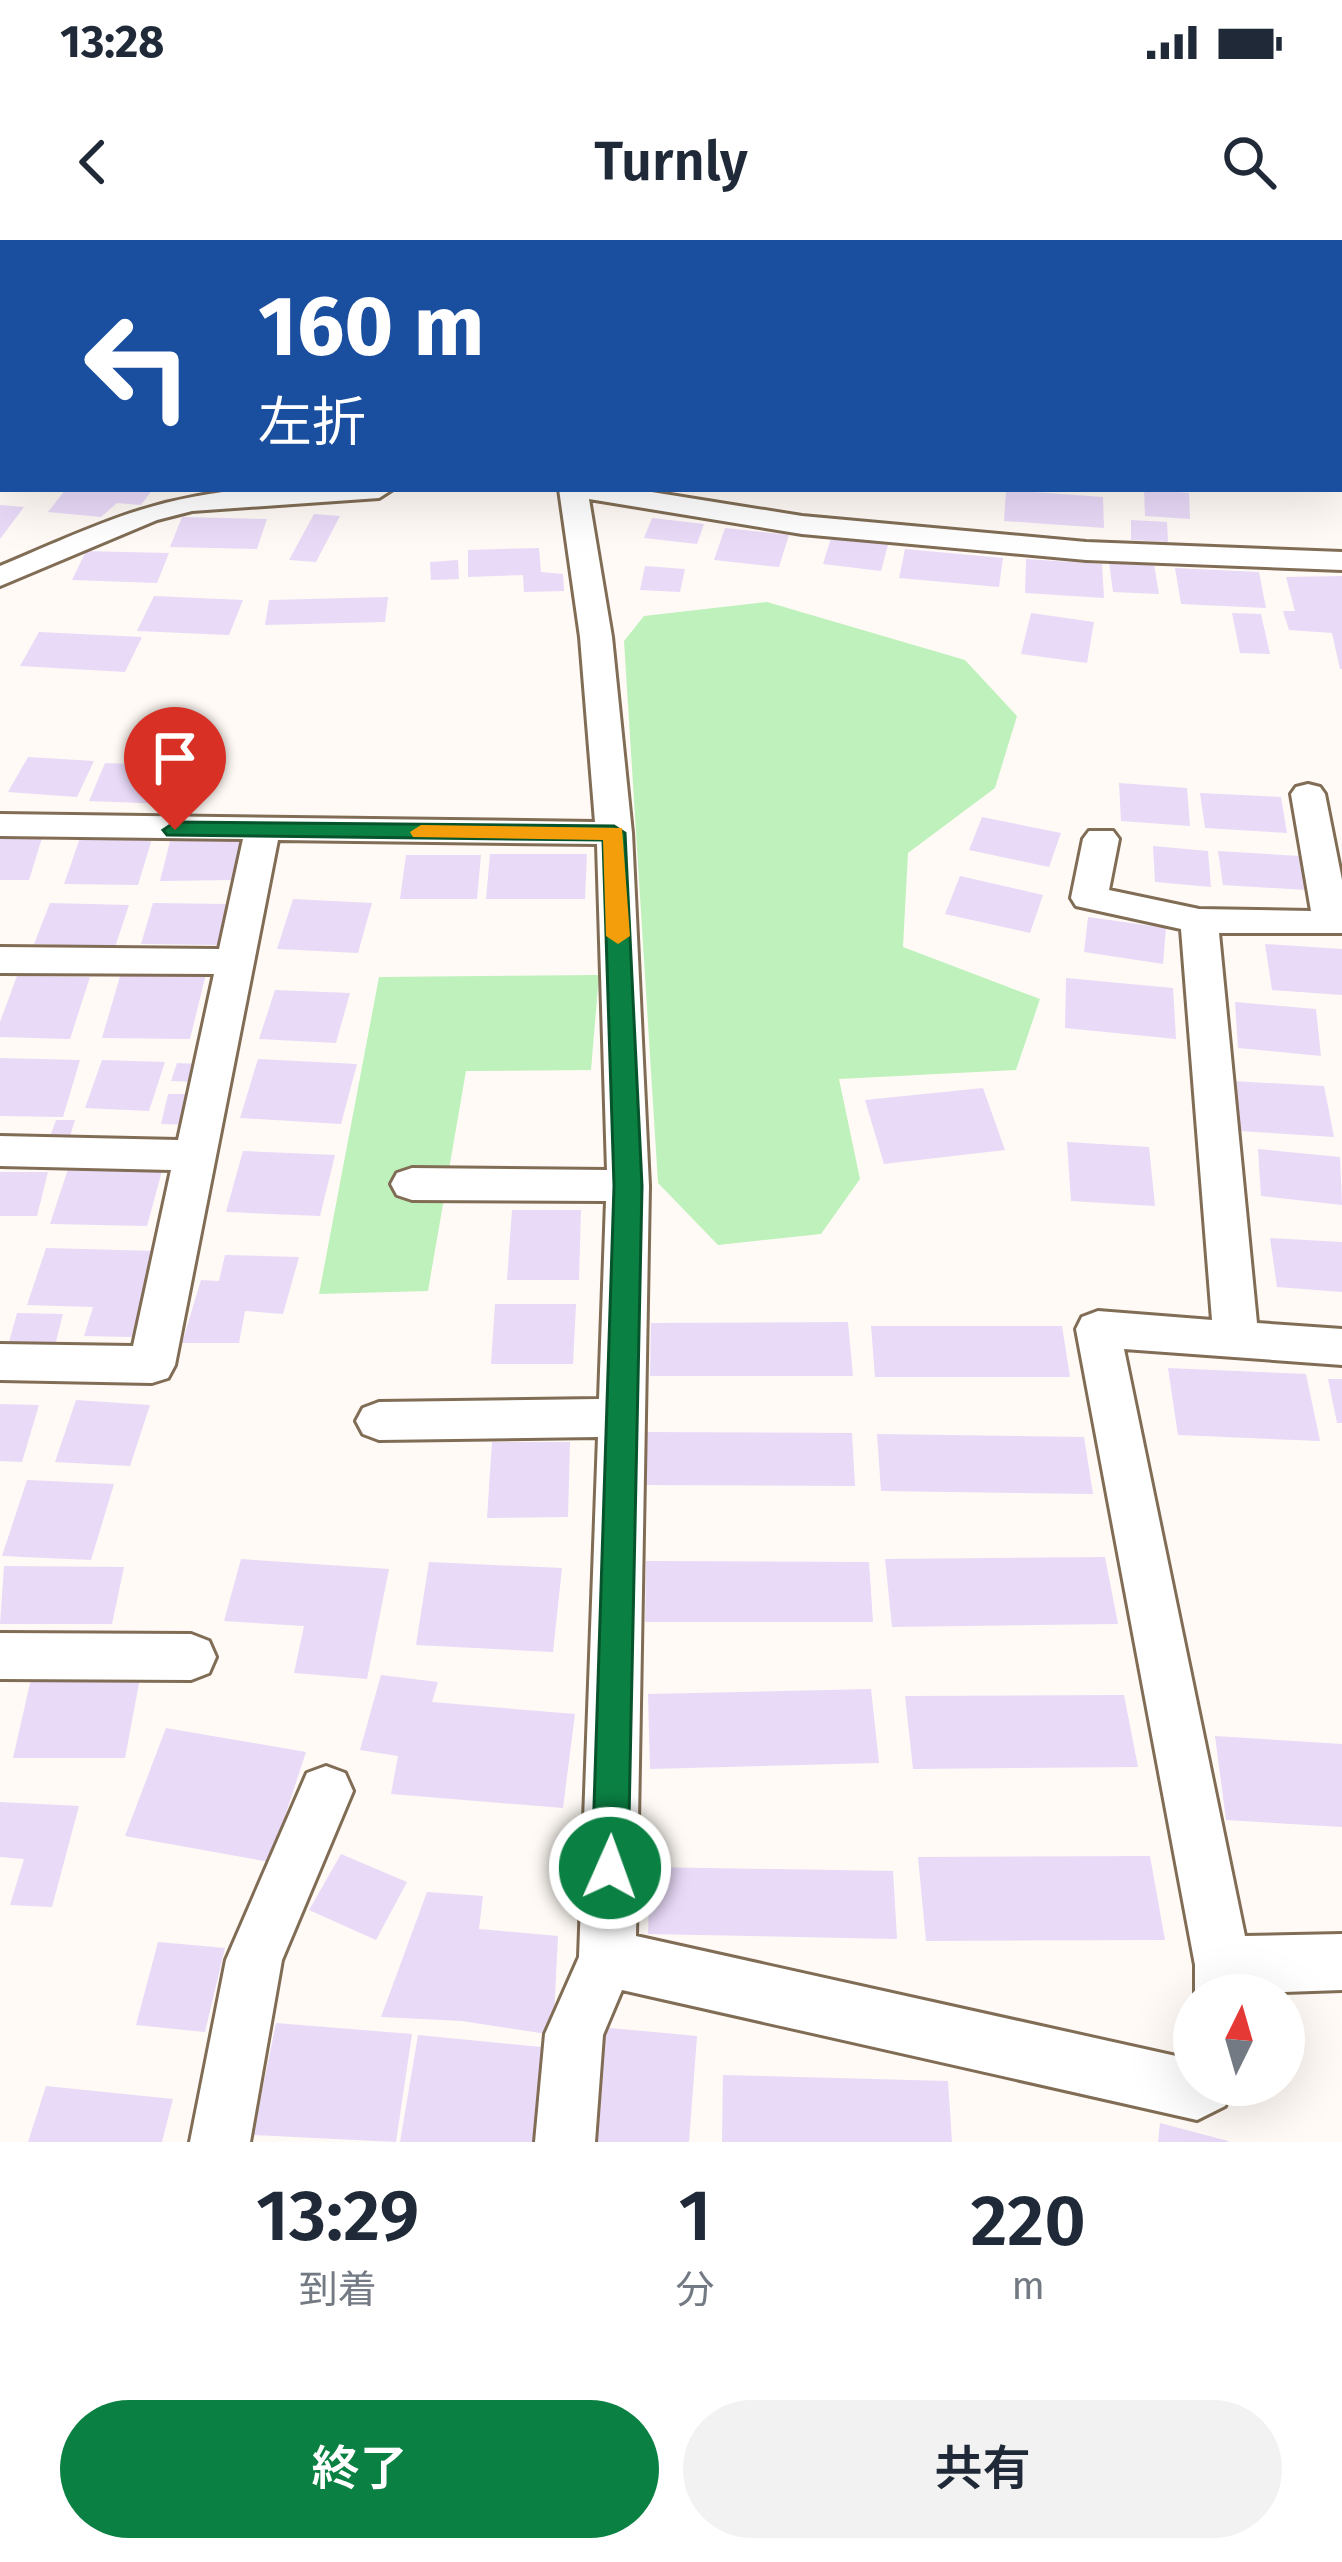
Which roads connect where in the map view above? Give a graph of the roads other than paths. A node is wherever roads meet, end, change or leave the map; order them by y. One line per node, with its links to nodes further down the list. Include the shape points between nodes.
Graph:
1 (336, 492): 5 (street, via 191,502)
2 (576, 492): 9 (street)
3 (596, 492): 4 (street, via 849,529 1086,551)
4 (1342, 561)
5 (0, 577)
6 (1308, 794): 11 (street, via 1332,924)
7 (0, 825): 8 (street)
8 (262, 832): 9 (street); 13 (street)
9 (614, 833): 17 (street)
10 (1101, 839): 11 (street, via 1089,898)
11 (1199, 921): 18 (street)
12 (0, 960): 13 (street)
13 (235, 962): 15 (street)
14 (0, 1151): 15 (street)
15 (195, 1156): 20 (street, via 152,1365)
16 (412, 1184): 17 (street)
17 (628, 1186): 21 (street)
18 (1236, 1336): 19 (street); 28 (street, via 1098,1328)
19 (1342, 1347)
20 (0, 1362)
21 (622, 1418): 22 (street); 26 (street)
22 (379, 1421)
23 (0, 1656): 24 (street)
24 (191, 1658)
25 (326, 1791): 31 (street, via 254,1960)
26 (608, 1958): 30 (street); 32 (street, via 574,2034)
27 (1342, 1961): 29 (street)
28 (1223, 1974)
29 (1261, 1974)
30 (1173, 2085)
31 (220, 2142)
32 (565, 2142)

